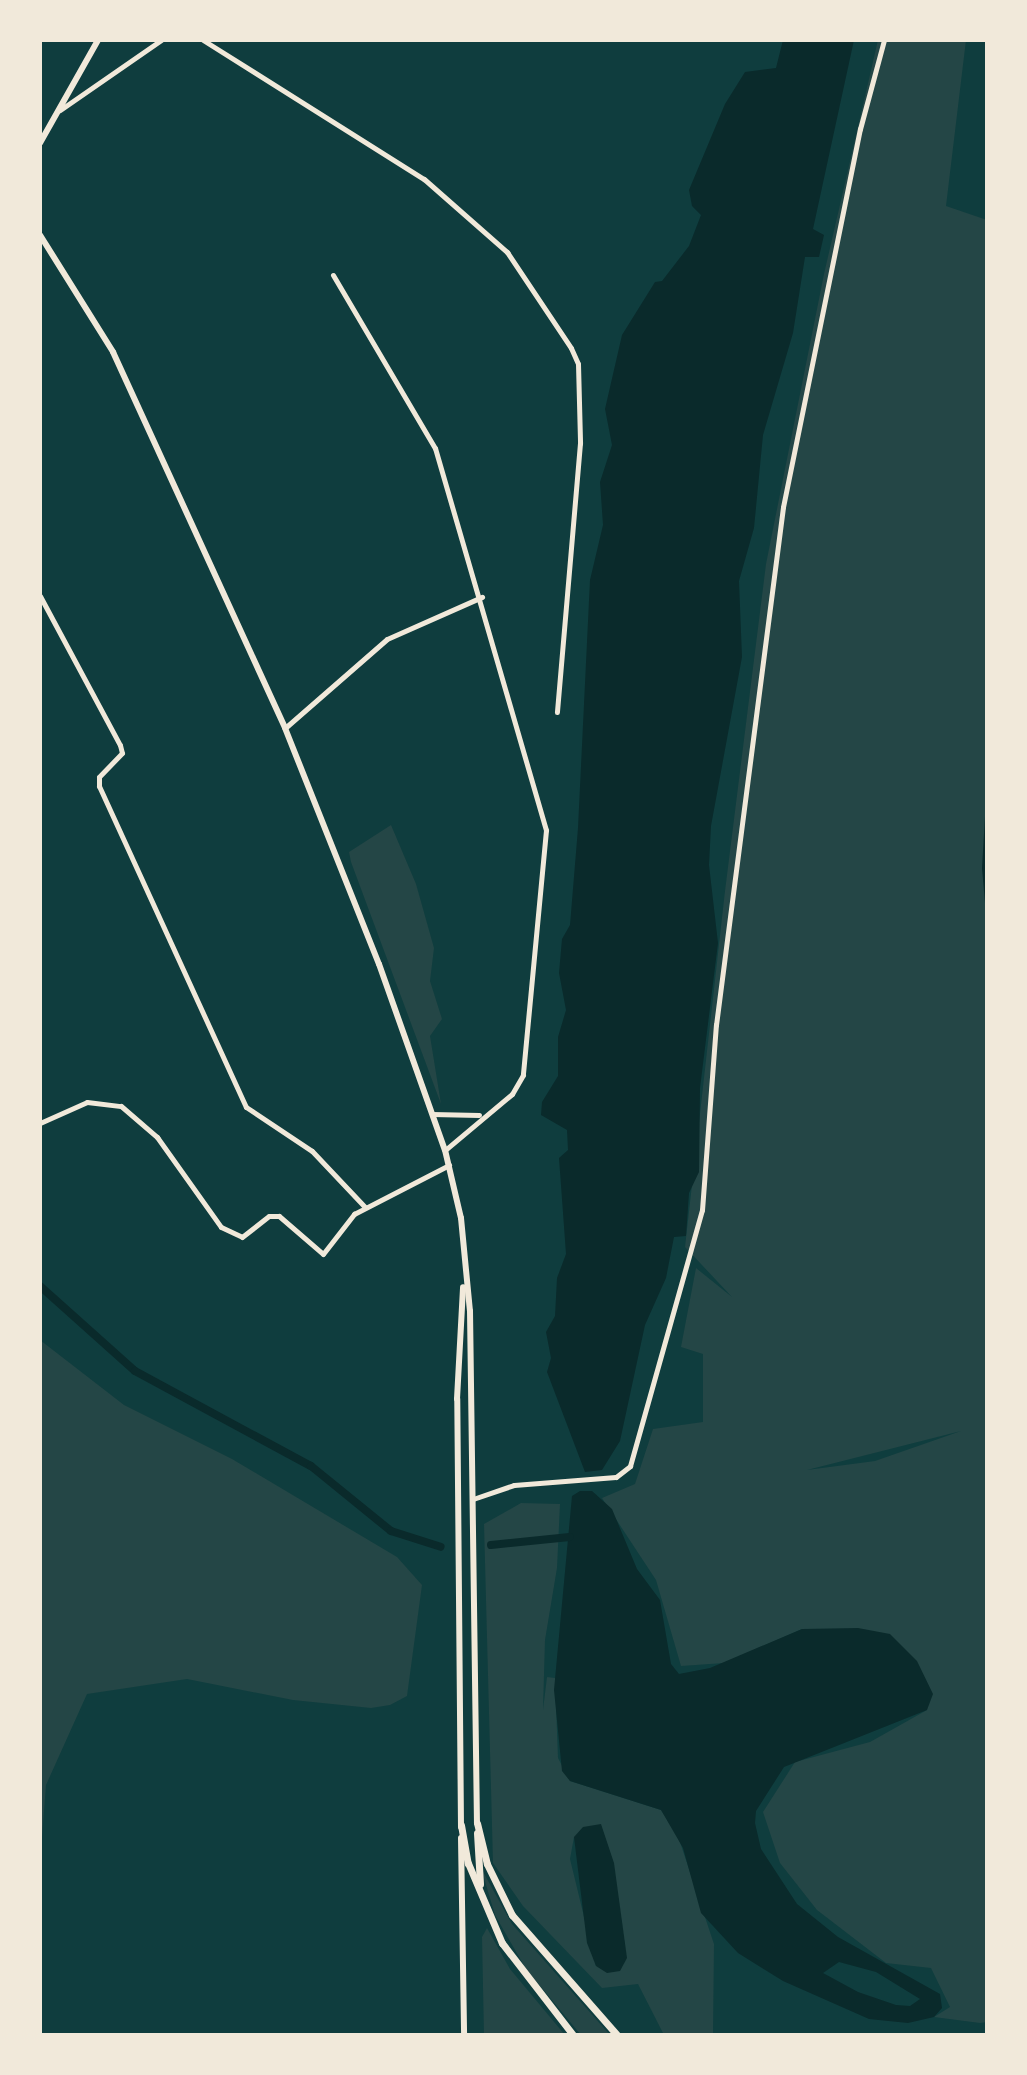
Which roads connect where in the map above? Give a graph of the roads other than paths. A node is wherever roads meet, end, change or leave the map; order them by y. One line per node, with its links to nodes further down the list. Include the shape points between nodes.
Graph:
1 (98, 40): 5 (street)
2 (161, 40): 5 (street)
3 (203, 40): 11 (street, via 435,188 525,273 571,348 578,364 580,443)
4 (884, 40): 20 (street, via 860,129 783,507 716,1025 702,1210 630,1466 616,1477 514,1485)
5 (60, 110): 6 (street)
6 (40, 143)
7 (40, 235): 12 (street, via 126,378)
8 (333, 275): 10 (street, via 435,448)
9 (40, 596): 18 (street, via 120,745 122,753 99,777 99,786 246,1107 312,1151)
10 (482, 597): 12 (street, via 387,639); 14 (street, via 503,689 539,792 546,851 523,1075 512,1094)
11 (557, 712)
12 (285, 728): 13 (street)
13 (432, 1114): 14 (street); 16 (street)
14 (480, 1115): 16 (street, via 466,1135)
15 (40, 1123): 18 (street, via 95,1101 129,1110 157,1137 206,1211 239,1237 275,1215 312,1249 328,1253 344,1224)
16 (445, 1150): 17 (street)
17 (449, 1165): 18 (street); 19 (street)
18 (365, 1207)
19 (465, 1271): 20 (street); 22 (street, via 457,1399)
20 (473, 1499): 21 (street)
21 (475, 1681): 22 (street); 23 (street)
22 (460, 1682): 24 (street)
23 (477, 1823): 25 (main road, via 476,1865); 28 (main road, via 487,1864 512,1915)
24 (461, 1825): 25 (main road); 26 (street)
25 (484, 1907): 27 (main road, via 520,1972)
26 (464, 2035)
27 (573, 2035)
28 (617, 2035)

